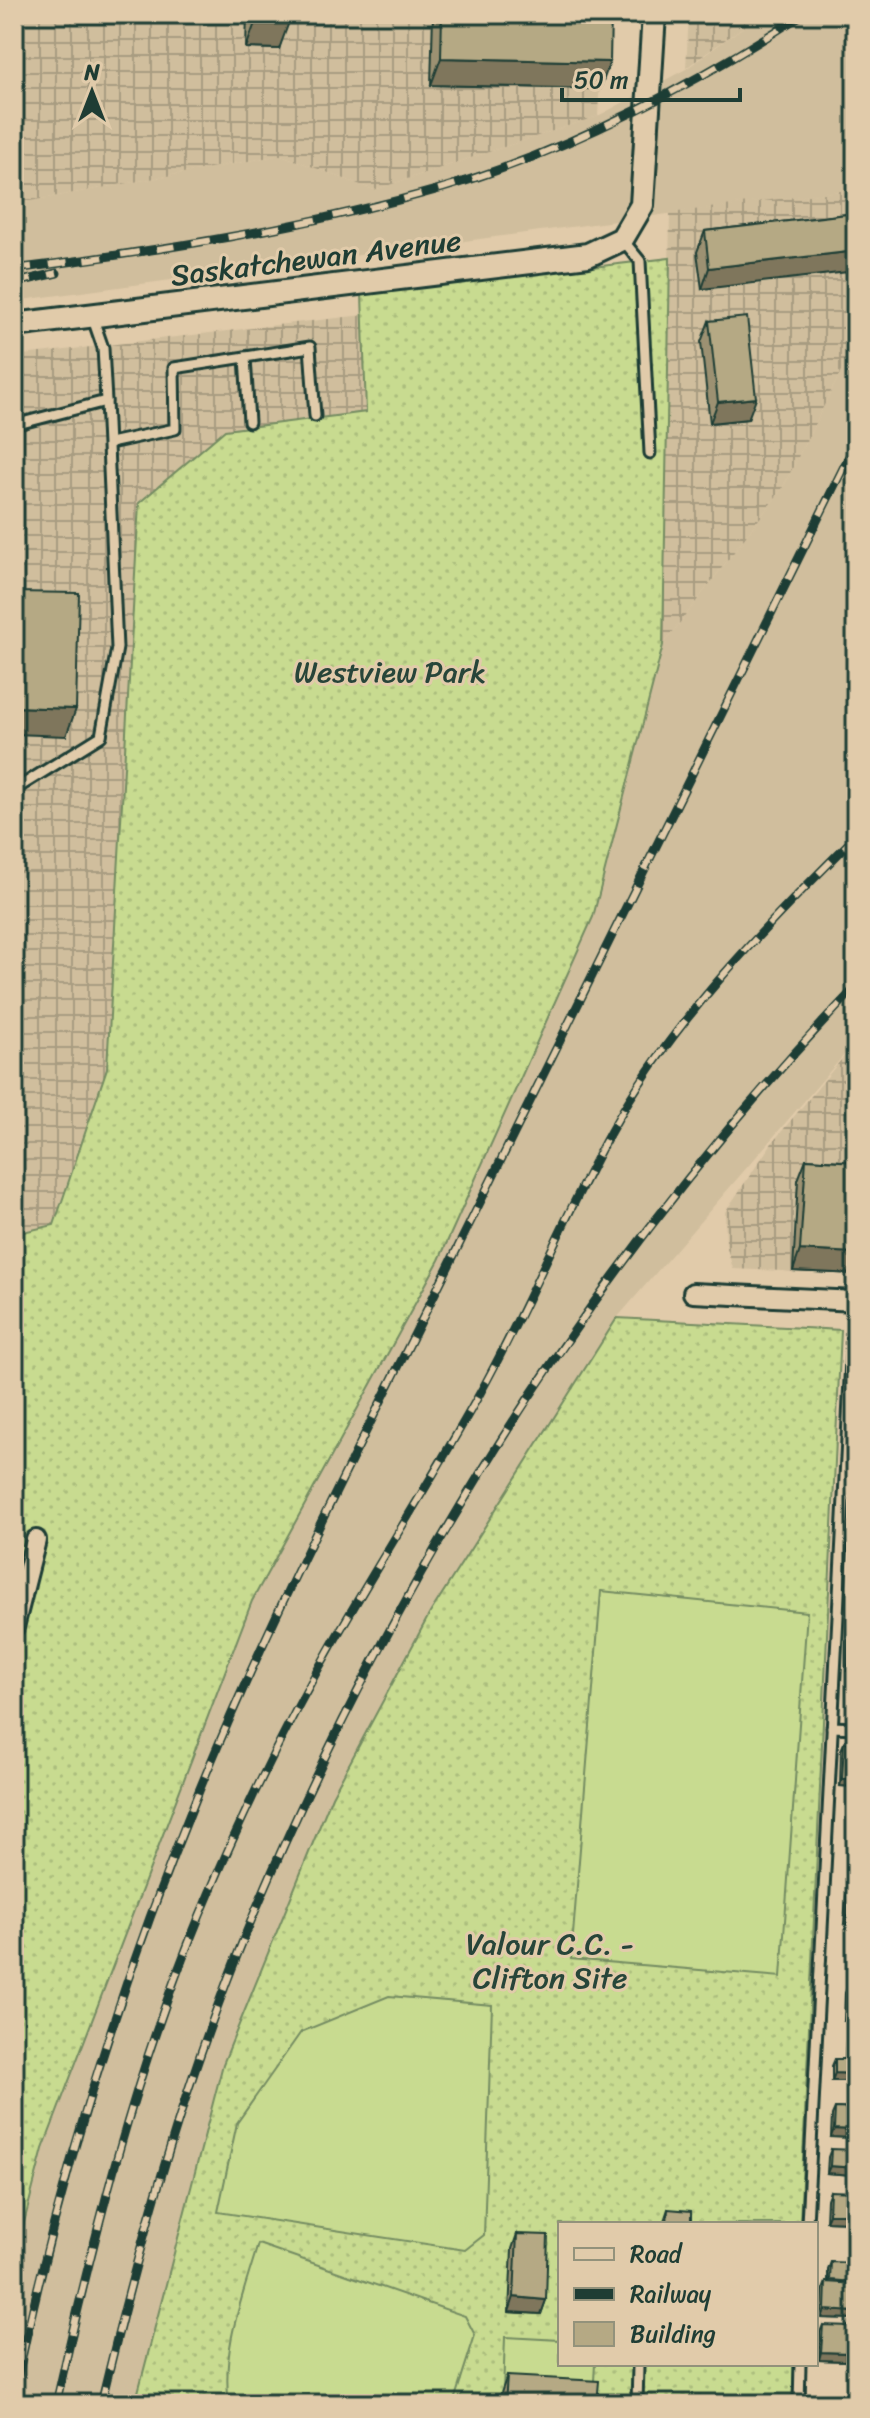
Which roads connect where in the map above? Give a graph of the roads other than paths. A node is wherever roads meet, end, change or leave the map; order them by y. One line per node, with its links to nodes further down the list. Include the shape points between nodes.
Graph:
1 (654, 14): 2 (street, via 642,205)
2 (622, 239): 3 (street, Saskatchewan Avenue, via 588,255); 11 (lane, via 640,261)
3 (92, 316): 4 (street, Saskatchewan Avenue); 6 (lane, via 103,348)
4 (14, 325)
5 (245, 357): 7 (lane, via 310,347); 8 (lane); 10 (lane, via 174,368 175,429)
6 (106, 401): 9 (lane); 10 (lane)
7 (315, 416)
8 (249, 422)
9 (14, 425)
10 (110, 443): 12 (lane, via 117,648 101,736)
11 (650, 453)
12 (14, 790)
13 (693, 1293): 14 (street)
14 (855, 1301): 17 (lane)
15 (36, 1540): 16 (street)
16 (14, 1627)
17 (832, 1727): 18 (lane); 19 (lane)
18 (856, 1728)
19 (807, 2222)
20 (638, 2366): 22 (lane)
21 (800, 2366): 23 (lane)
22 (637, 2404)
23 (799, 2404)

